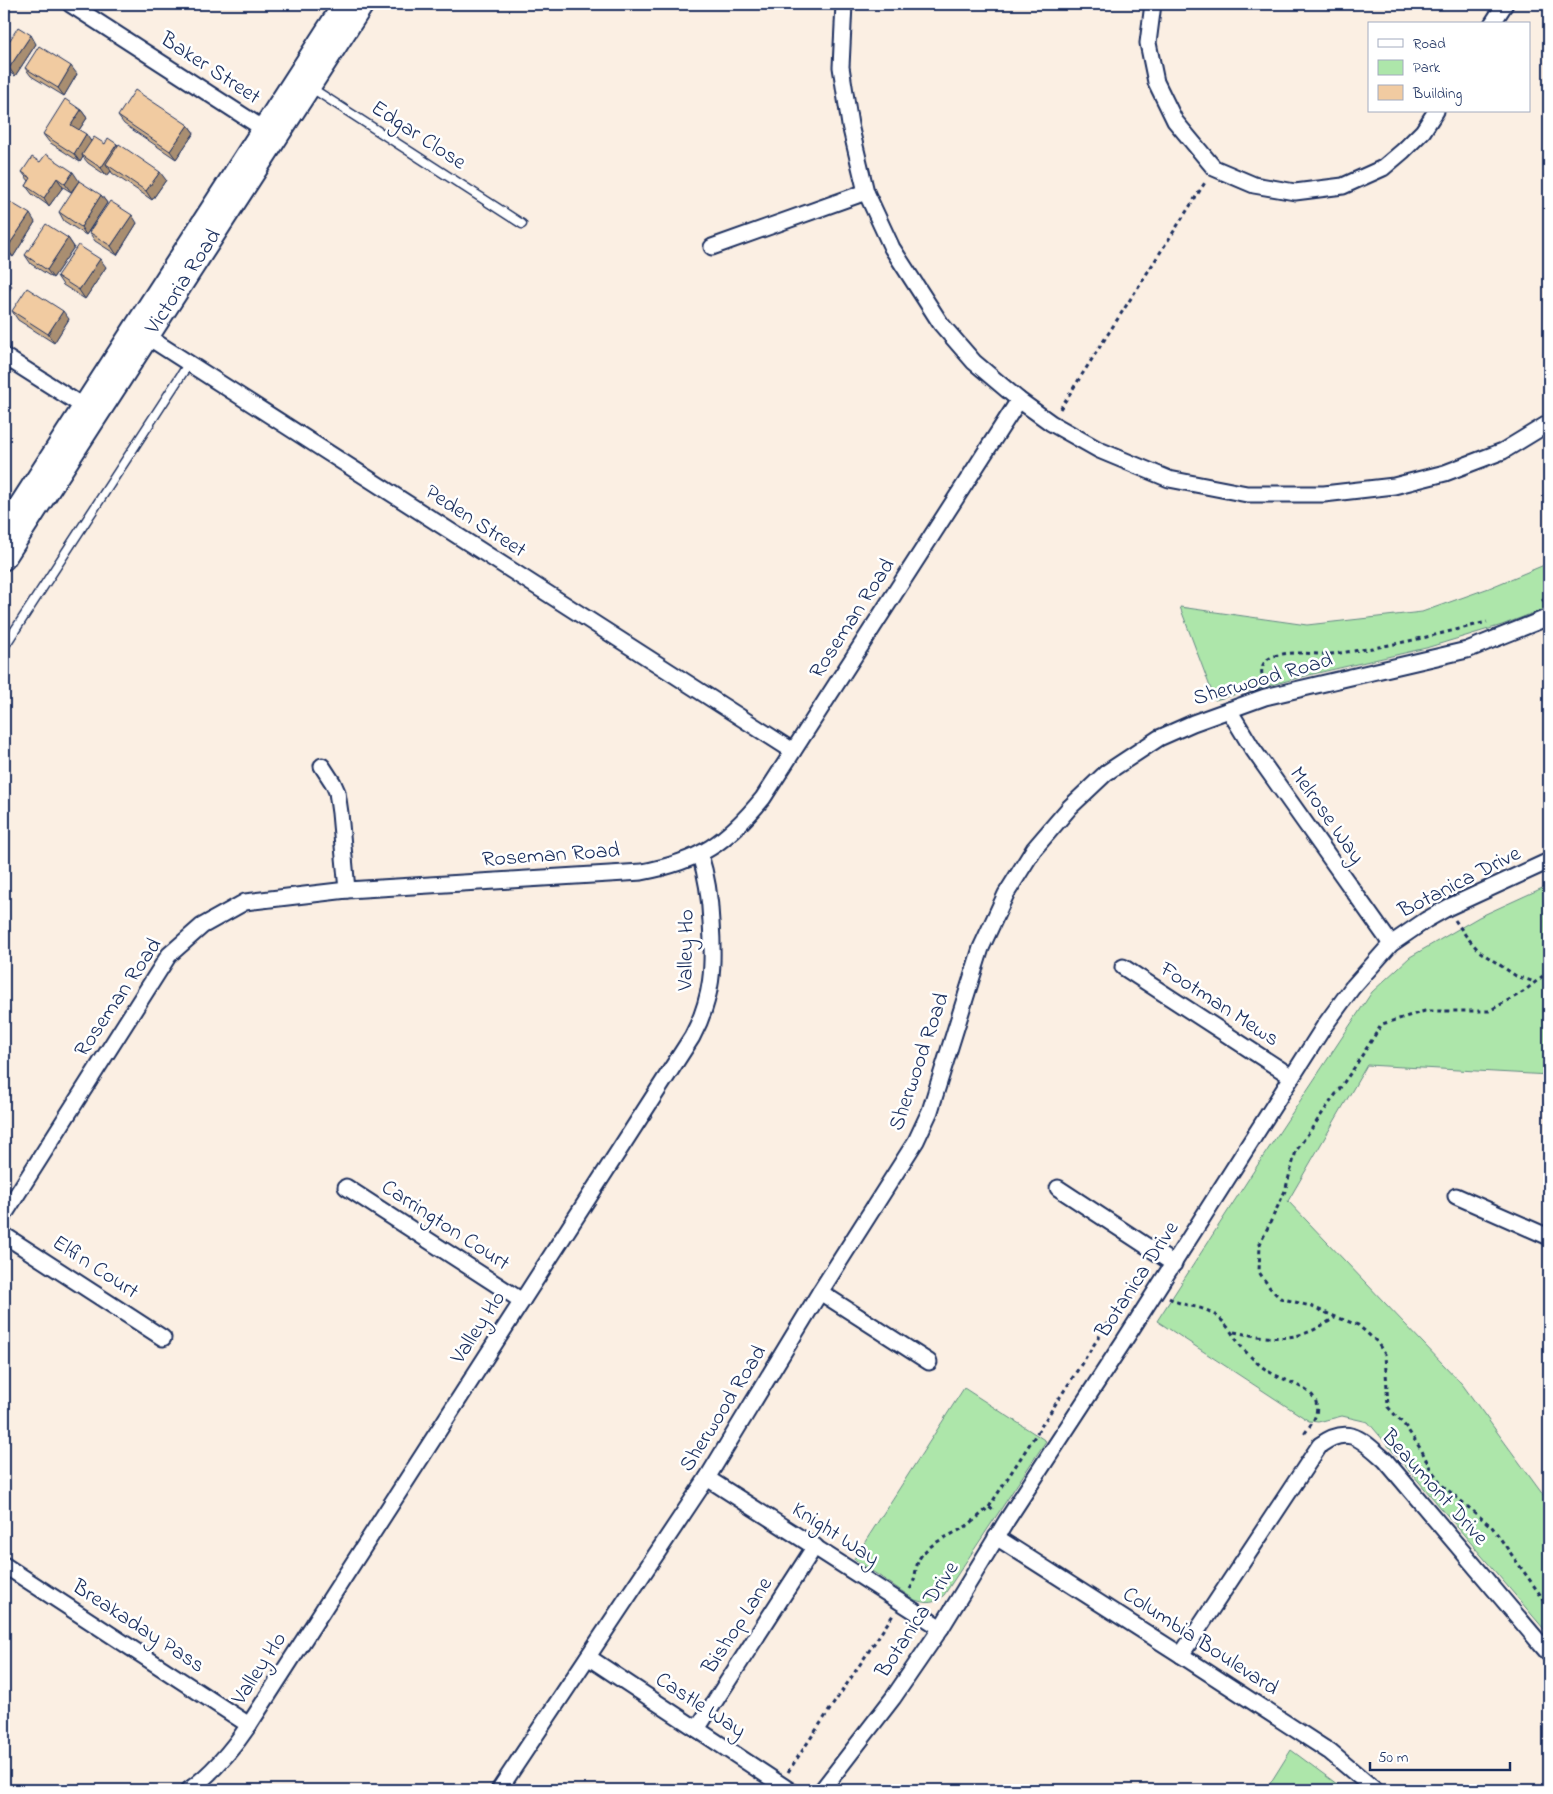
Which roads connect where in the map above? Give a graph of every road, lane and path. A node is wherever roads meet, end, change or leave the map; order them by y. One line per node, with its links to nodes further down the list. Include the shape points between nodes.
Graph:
1 (70, 4): 10 (street, Baker Street)
2 (344, 4): 8 (main road, Victoria Road)
3 (363, 4): 8 (main road, Victoria Road)
4 (844, 4): 12 (street, via 841,66 850,125)
5 (1153, 4): 11 (street, via 1148,43 1156,82 1175,121)
6 (1505, 4): 7 (street)
7 (1493, 22)
8 (303, 82): 10 (main road, Victoria Road); 13 (lane, Edgar Close)
9 (1435, 112): 11 (street, via 1423,131 1382,168 1343,186 1295,192 1254,185)
10 (270, 133): 15 (main road, Victoria Road)
11 (1214, 168): 20 (path)
12 (866, 192): 14 (street); 18 (street, via 892,248 941,324 974,362)
13 (522, 224)
14 (712, 247)
15 (141, 332): 17 (street, Peden Street); 19 (main road, Victoria Road)
16 (4, 356): 19 (street)
17 (189, 363): 28 (lane); 31 (street, Peden Street)
18 (1019, 400): 20 (street); 31 (street, Roseman Road)
19 (90, 411): 22 (main road, Victoria Road); 23 (main road, Victoria Road)
20 (1051, 423): 21 (street, via 1099,450 1168,479 1247,494 1324,494 1394,486 1445,473 1503,451)
21 (1549, 423)
22 (4, 530)
23 (4, 559)
24 (1549, 596): 25 (path)
25 (1535, 605)
26 (1549, 617): 29 (street, Sherwood Road, via 1466,650)
27 (1491, 621): 29 (path, via 1379,648 1329,654 1306,652 1270,658 1261,669)
28 (4, 647)
29 (1265, 697): 30 (street, Sherwood Road)
30 (1229, 710): 37 (street, Melrose Way, via 1252,748); 50 (street, Sherwood Road, via 1159,738 1106,773 1070,807 1034,849 1006,894 981,948 924,1126)
31 (793, 751): 33 (street, Roseman Road, via 748,815)
32 (322, 766): 35 (street, via 336,792)
33 (700, 855): 35 (street, Roseman Road, via 682,863 642,872); 51 (street, Valley Ho, via 709,888 713,953 711,980 701,1020)
34 (1549, 861): 36 (street, Botanica Drive)
35 (347, 890): 45 (street, Roseman Road, via 245,902 202,926 169,954)
36 (1449, 907): 37 (street, Botanica Drive); 40 (path, via 1466,936 1480,951 1516,976)
37 (1391, 944): 41 (street, Botanica Drive, via 1325,1024)
38 (1123, 967): 41 (street, Footman Mews)
39 (1549, 971): 40 (path)
40 (1536, 982): 52 (path, via 1488,1011 1425,1010 1382,1024 1296,1151 1285,1191 1260,1244 1259,1272 1280,1298)
41 (1292, 1077): 48 (street, Botanica Drive)
42 (346, 1187): 51 (street, Carrington Court)
43 (1058, 1188): 48 (street)
44 (1456, 1196): 47 (street)
45 (4, 1215)
46 (4, 1235): 54 (street, Elfin Court)
47 (1549, 1237)
48 (1174, 1264): 49 (street, Botanica Drive)
49 (1157, 1290): 53 (path, via 1180,1304 1213,1313); 58 (path, via 1137,1278); 59 (street, Botanica Drive)
50 (820, 1292): 55 (street); 57 (street, Sherwood Road)
51 (522, 1301): 69 (street, Valley Ho)
52 (1336, 1317): 53 (path, via 1311,1331 1292,1336 1268,1338); 64 (path, via 1358,1325 1385,1354 1388,1407 1406,1427 1443,1486 1492,1527)
53 (1233, 1332): 56 (path, via 1244,1350 1266,1370 1309,1391 1316,1401 1317,1416 1305,1433)
54 (164, 1338)
55 (929, 1362)
56 (1320, 1445): 66 (street); 67 (street, Beaumont Drive, via 1328,1439 1348,1434 1360,1438 1385,1460)
57 (707, 1478): 61 (street, Knight Way); 68 (street, Sherwood Road)
58 (988, 1507): 59 (path); 63 (path, via 969,1524 921,1556 914,1571 913,1586)
59 (1007, 1520): 60 (street, Botanica Drive)
60 (996, 1537): 65 (street, Botanica Drive); 66 (street, Columbia Boulevard)
61 (815, 1546): 63 (street, Knight Way); 70 (street, Bishop Lane)
62 (4, 1566): 69 (street, Breakaday Pass)
63 (901, 1603): 65 (street, Knight Way); 71 (path)
64 (1549, 1607)
65 (941, 1628): 74 (street, Botanica Drive, via 893,1698)
66 (1181, 1654): 75 (street, Columbia Boulevard, via 1330,1752)
67 (1549, 1654)
68 (588, 1658): 70 (street, Castle Way); 73 (street, Sherwood Road)
69 (249, 1725): 72 (street, Valley Ho, via 217,1767)
70 (697, 1729): 71 (street, Castle Way)
71 (784, 1787)
72 (189, 1790)
73 (499, 1790)
74 (822, 1790)
75 (1375, 1790)

